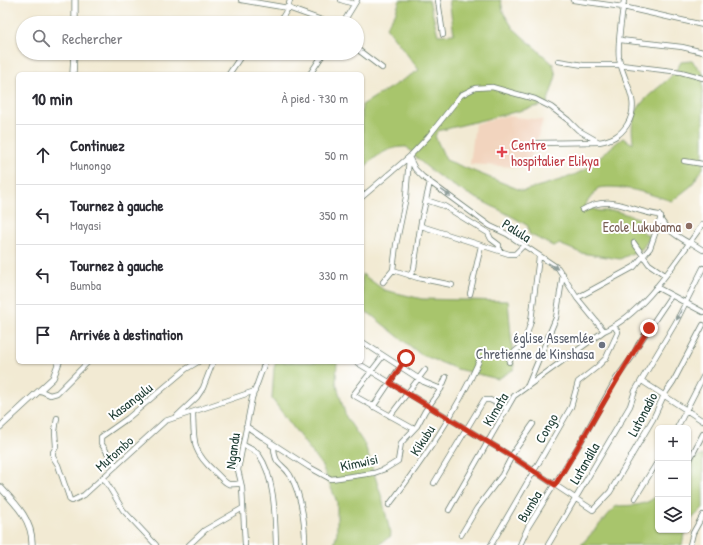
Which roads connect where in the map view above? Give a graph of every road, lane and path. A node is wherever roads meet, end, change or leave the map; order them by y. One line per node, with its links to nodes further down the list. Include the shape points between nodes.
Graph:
1 (75, 0): 11 (street)
2 (241, 0): 10 (street)
3 (290, 0): 10 (street)
4 (341, 0): 8 (street)
5 (438, 0): 16 (street)
6 (573, 0): 9 (street)
7 (624, 0): 9 (street)
8 (356, 2): 14 (street)
9 (623, 7): 15 (street); 17 (street)
10 (288, 8): 12 (street); 13 (street)
11 (75, 16)
12 (283, 16)
13 (310, 16)
14 (347, 16)
15 (703, 25)
16 (443, 35)
17 (620, 40): 18 (street); 24 (street)
18 (703, 52)
19 (364, 54): 25 (street)
20 (74, 60): 26 (street)
21 (238, 60): 27 (street)
22 (319, 60): 28 (street)
23 (558, 62): 24 (street)
24 (621, 65): 29 (street, via 681,72); 30 (street, via 632,95 633,110 626,127 617,136)
25 (382, 68)
26 (73, 72)
27 (229, 72)
28 (311, 72)
29 (703, 78)
30 (599, 142): 31 (street); 32 (street, via 578,130 551,107 535,99 492,87 475,88 460,95 437,128)
31 (536, 143)
32 (409, 156): 35 (street, Palula, via 415,169); 36 (street); 51 (street, via 406,197)
33 (684, 161): 34 (street)
34 (703, 164)
35 (430, 182): 37 (street); 45 (street, Palula, one-way to 45, via 490,226)
36 (364, 195)
37 (426, 200): 41 (street); 46 (street, via 444,206 488,233 499,246)
38 (582, 210): 39 (street, via 594,204 617,203 659,215)
39 (661, 218): 43 (street, via 675,235); 48 (street, via 650,248)
40 (703, 224): 43 (street, Kimata)
41 (421, 226): 44 (street); 54 (street, via 414,268)
42 (634, 243): 48 (street)
43 (689, 243): 47 (street); 53 (street, Kimata)
44 (481, 246): 46 (street); 58 (street)
45 (523, 246): 46 (street, via 515,254); 49 (street, Palula)
46 (499, 250)
47 (703, 250)
48 (644, 255): 53 (street, via 652,266); 60 (street, via 634,267)
49 (539, 257): 52 (street, Palula, one-way to 52, via 558,268); 70 (street, via 531,321 524,344 513,353)
50 (703, 268): 61 (street, Lutandila)
51 (393, 270): 54 (street); 55 (street)
52 (563, 274): 60 (street, Palula); 85 (street, via 556,318)
53 (665, 275): 57 (street, Kimata)
54 (410, 276): 56 (street)
55 (383, 282)
56 (452, 285)
57 (656, 287): 59 (street); 64 (street, Kimata, via 629,315)
58 (470, 294)
59 (671, 296): 61 (street); 119 (street, Bumba, via 616,379)
60 (577, 298): 65 (street, Palula)
61 (685, 304): 62 (street); 83 (street, Lutandila, one-way to 83)
62 (703, 312)
63 (703, 325): 90 (street, Lutonadio, via 674,382)
64 (614, 326): 65 (street, Kimata); 115 (street, Congo, via 618,332 606,358 578,382 571,407)
65 (604, 330): 85 (street, Kimata, via 548,373)
66 (364, 343): 67 (street)
67 (383, 356): 77 (street); 79 (street)
68 (406, 358): 77 (street)
69 (479, 361): 99 (street, Kikubu)
70 (509, 362)
71 (58, 364): 87 (street, via 53,378)
72 (86, 364): 87 (street, via 57,393 50,395)
73 (195, 364): 114 (street, Kasangulu, via 101,437 101,442)
74 (212, 364): 96 (street, via 198,397)
75 (264, 364): 88 (street, Ngandu)
76 (359, 364): 79 (street)
77 (401, 367): 82 (street); 84 (street)
78 (425, 370): 82 (street)
79 (372, 372): 84 (street); 92 (street, via 354,395)
80 (446, 377): 86 (street, Kimwisi)
81 (703, 377): 94 (street)
82 (419, 378): 86 (street); 89 (street)
83 (642, 381): 90 (street); 122 (street, Lutandila)
84 (390, 383): 89 (street); 92 (street)
85 (528, 385): 93 (street, Kimata, via 514,396)
86 (441, 389): 91 (street, Kimwisi)
87 (41, 391): 104 (street)
88 (255, 391): 95 (street, Mutombo); 103 (street, Ngandu)
89 (407, 394): 91 (street); 97 (street)
90 (664, 395): 94 (street); 122 (street, Lutonadio, via 653,419 610,492 593,510)
91 (429, 406): 99 (street); 106 (street, Kimwisi)
92 (373, 407): 97 (street)
93 (507, 408): 105 (street, via 487,398); 109 (street, Kimata)
94 (686, 411): 100 (street); 102 (street)
95 (193, 413): 96 (street, Mutombo); 117 (street, via 194,442 201,459 226,484)
96 (176, 416): 114 (street, Mutombo, via 165,421)
97 (390, 416): 106 (street)
98 (57, 418): 116 (street, Mutombo, via 56,448 53,455 70,500 75,501 84,495)
99 (449, 418): 105 (street); 123 (street, Kikubu, via 430,451)
100 (703, 420)
101 (533, 424): 111 (street)
102 (679, 425)
103 (246, 426): 108 (street); 110 (street, Ngandu)
104 (0, 427)
105 (466, 428): 109 (street); 118 (street)
106 (414, 429): 108 (street, Kimwisi, via 401,443 398,460 394,463 374,473 332,479)
107 (703, 434): 113 (street)
108 (261, 436): 134 (street, via 274,447 276,460 288,473 297,490 305,528)
109 (489, 442): 111 (street); 125 (street, Kimata)
110 (244, 445): 117 (street, Ngandu, via 238,470); 133 (street, via 259,455 268,473)
111 (511, 456): 115 (street); 127 (street)
112 (657, 461): 121 (street)
113 (689, 461)
114 (116, 466): 116 (street, Mutombo)
115 (534, 470): 119 (street); 135 (street, Congo)
116 (103, 477): 130 (street, via 123,510)
117 (241, 483): 124 (street, Ngandu)
118 (434, 483)
119 (555, 485): 122 (street); 136 (street, Bumba, via 528,527)
120 (0, 488): 129 (street, via 25,517)
121 (635, 498)
122 (576, 499): 137 (street, Lutandila)
123 (389, 505)
124 (243, 508): 128 (street, Ngandu); 131 (street, via 205,530)
125 (449, 510)
126 (703, 515): 138 (street)
127 (461, 535)
128 (245, 543): 132 (street)
129 (32, 545)
130 (156, 545)
131 (189, 545)
132 (240, 545)
133 (276, 545)
134 (305, 545)
135 (491, 545)
136 (520, 545)
137 (548, 545)
138 (690, 545)

